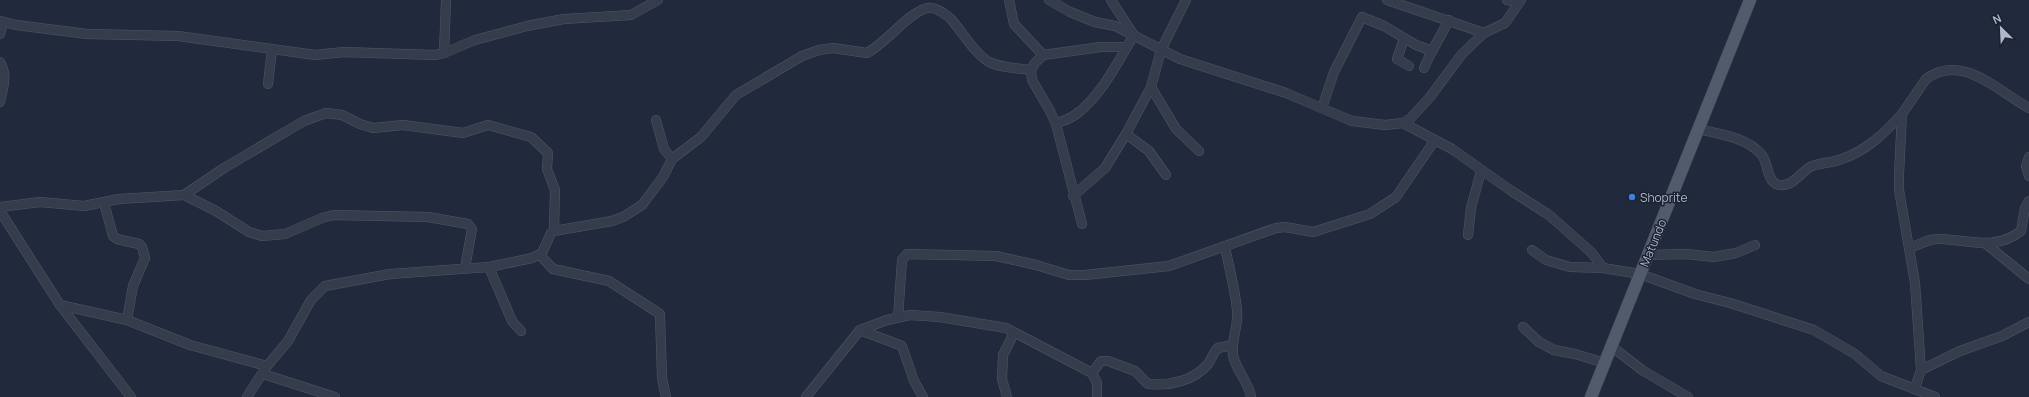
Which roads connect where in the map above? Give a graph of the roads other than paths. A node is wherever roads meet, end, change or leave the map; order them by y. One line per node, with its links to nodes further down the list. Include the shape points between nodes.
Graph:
1 (446, 0): 20 (street)
2 (658, 0): 20 (street, via 631,15 564,19 527,26 475,40)
3 (1009, 0): 21 (street, via 1014,24)
4 (1049, 0): 15 (street, via 1070,12 1095,22 1115,26)
5 (1112, 0): 15 (street)
6 (1186, 0): 19 (street)
7 (1387, 0): 11 (street)
8 (1507, 0): 10 (street)
9 (1750, 0): 36 (main road, Matundo)
10 (1520, 1): 13 (street, via 1505,23)
11 (1449, 20): 13 (street); 22 (street)
12 (2, 21): 14 (street); 18 (street, via 87,34 178,36)
13 (1484, 33): 34 (street, via 1462,54 1415,115)
14 (0, 34)
15 (1134, 35): 17 (street); 19 (street)
16 (1404, 39): 22 (street, via 1427,49); 24 (street, via 1397,59); 30 (street, via 1384,26 1363,17 1360,19 1334,72)
17 (1126, 47): 21 (street, via 1101,47); 35 (street, via 1108,78 1090,101 1076,115)
18 (272, 49): 20 (street, via 315,55 344,52 425,55); 27 (street)
19 (1161, 50): 28 (street); 30 (street, via 1180,59 1286,93)
20 (444, 53)
21 (1043, 55): 26 (street)
22 (1430, 55): 25 (street)
23 (0, 62): 29 (street, via 5,78)
24 (1409, 66)
25 (1424, 68)
26 (1031, 70): 35 (street, via 1034,85); 41 (street, via 989,62 981,56 950,18 938,10 928,8 867,53 833,48 802,56 736,95 701,137)
27 (268, 84)
28 (1151, 87): 37 (street); 39 (street, via 1176,129)
29 (0, 102)
30 (1322, 108): 34 (street, via 1352,121 1368,124)
31 (2029, 108): 32 (street, via 1984,78 1953,70 1931,75 1926,79)
32 (1902, 114): 36 (street, via 1890,128 1861,152 1830,164 1809,168 1784,185 1778,185 1772,180 1766,162 1755,149 1740,140); 57 (street, via 1899,190)
33 (656, 120): 41 (street, via 664,149)
34 (1403, 123): 38 (street)
35 (1056, 124): 46 (street)
36 (1698, 129): 60 (main road, Matundo)
37 (1126, 134): 43 (street, via 1149,151); 46 (street, via 1105,168)
38 (1435, 140): 42 (street, via 1452,149); 56 (street, via 1396,197 1370,214 1313,232 1285,226 1276,228)
39 (1199, 151)
40 (2029, 157): 44 (street, via 2026,166)
41 (672, 159): 52 (street, via 663,177 642,205 624,217 600,224)
42 (1481, 171): 53 (street, via 1471,208); 63 (street, via 1549,214 1591,252)
43 (1166, 174)
44 (2029, 176)
45 (184, 195): 48 (street, via 119,198); 52 (street, via 304,121 326,113 342,115 373,128 403,125 463,133 488,125 530,137 547,151 547,169 555,190); 62 (street, via 249,232 262,236 285,234 334,215 428,217 468,224 472,229)
46 (1073, 196): 51 (street)
47 (2029, 201): 54 (street, via 2021,231 2005,241)
48 (104, 203): 49 (street, via 84,206 40,202); 68 (street, via 113,236 139,244 145,253 144,263 133,286)
49 (0, 206)
50 (0, 211): 66 (street)
51 (1082, 224)
52 (554, 230): 59 (street)
53 (1468, 235)
54 (1986, 244): 57 (street, via 1938,239); 65 (street)
55 (1756, 245): 60 (street, via 1736,253 1714,257 1686,254)
56 (1225, 247): 67 (street, via 1161,268 1076,276 996,256 907,254 902,260); 74 (street, via 1237,311)
57 (1910, 248): 78 (street)
58 (1532, 250): 63 (street, via 1541,258 1562,265)
59 (540, 255): 61 (street); 84 (street, via 553,269 609,281 658,312 661,321 662,378)
60 (1648, 255): 64 (main road, Matundo)
61 (489, 267): 62 (street); 72 (street, via 512,321)
62 (465, 268): 77 (street, via 390,274 326,286 310,300 288,341)
63 (1603, 268): 64 (street)
64 (1640, 274): 75 (main road, Matundo); 80 (street, via 1694,294 1814,330 1855,354 1881,376 1906,387)
65 (2029, 279)
66 (60, 305): 68 (street, via 104,317); 81 (street)
67 (898, 318): 71 (street); 73 (street, via 910,315 940,317 989,324)
68 (127, 320): 77 (street, via 190,345)
69 (2029, 322): 78 (street)
70 (1523, 327): 76 (street, via 1539,342 1554,350)
71 (860, 330): 85 (street); 86 (street, via 902,346 914,381)
72 (521, 331)
73 (1014, 333): 79 (street); 87 (street, via 1003,355 1002,379)
74 (1232, 345): 79 (street, via 1218,348 1207,365 1193,376 1171,384 1148,384 1135,371 1108,361 1101,361); 89 (street, via 1235,363 1249,388)
75 (1611, 346): 76 (main road, Matundo); 91 (street, via 1642,370)
76 (1605, 363): 90 (main road, Matundo)
77 (265, 370): 82 (street); 83 (street)
78 (1921, 370): 80 (street)
79 (1092, 373): 88 (street, via 1097,383)
80 (1915, 388): 92 (street)
81 (131, 397)
82 (247, 397)
83 (335, 397)
84 (666, 397)
85 (806, 397)
86 (923, 397)
87 (1007, 397)
88 (1097, 397)
89 (1251, 397)
90 (1591, 397)
91 (1688, 397)
92 (1935, 397)

